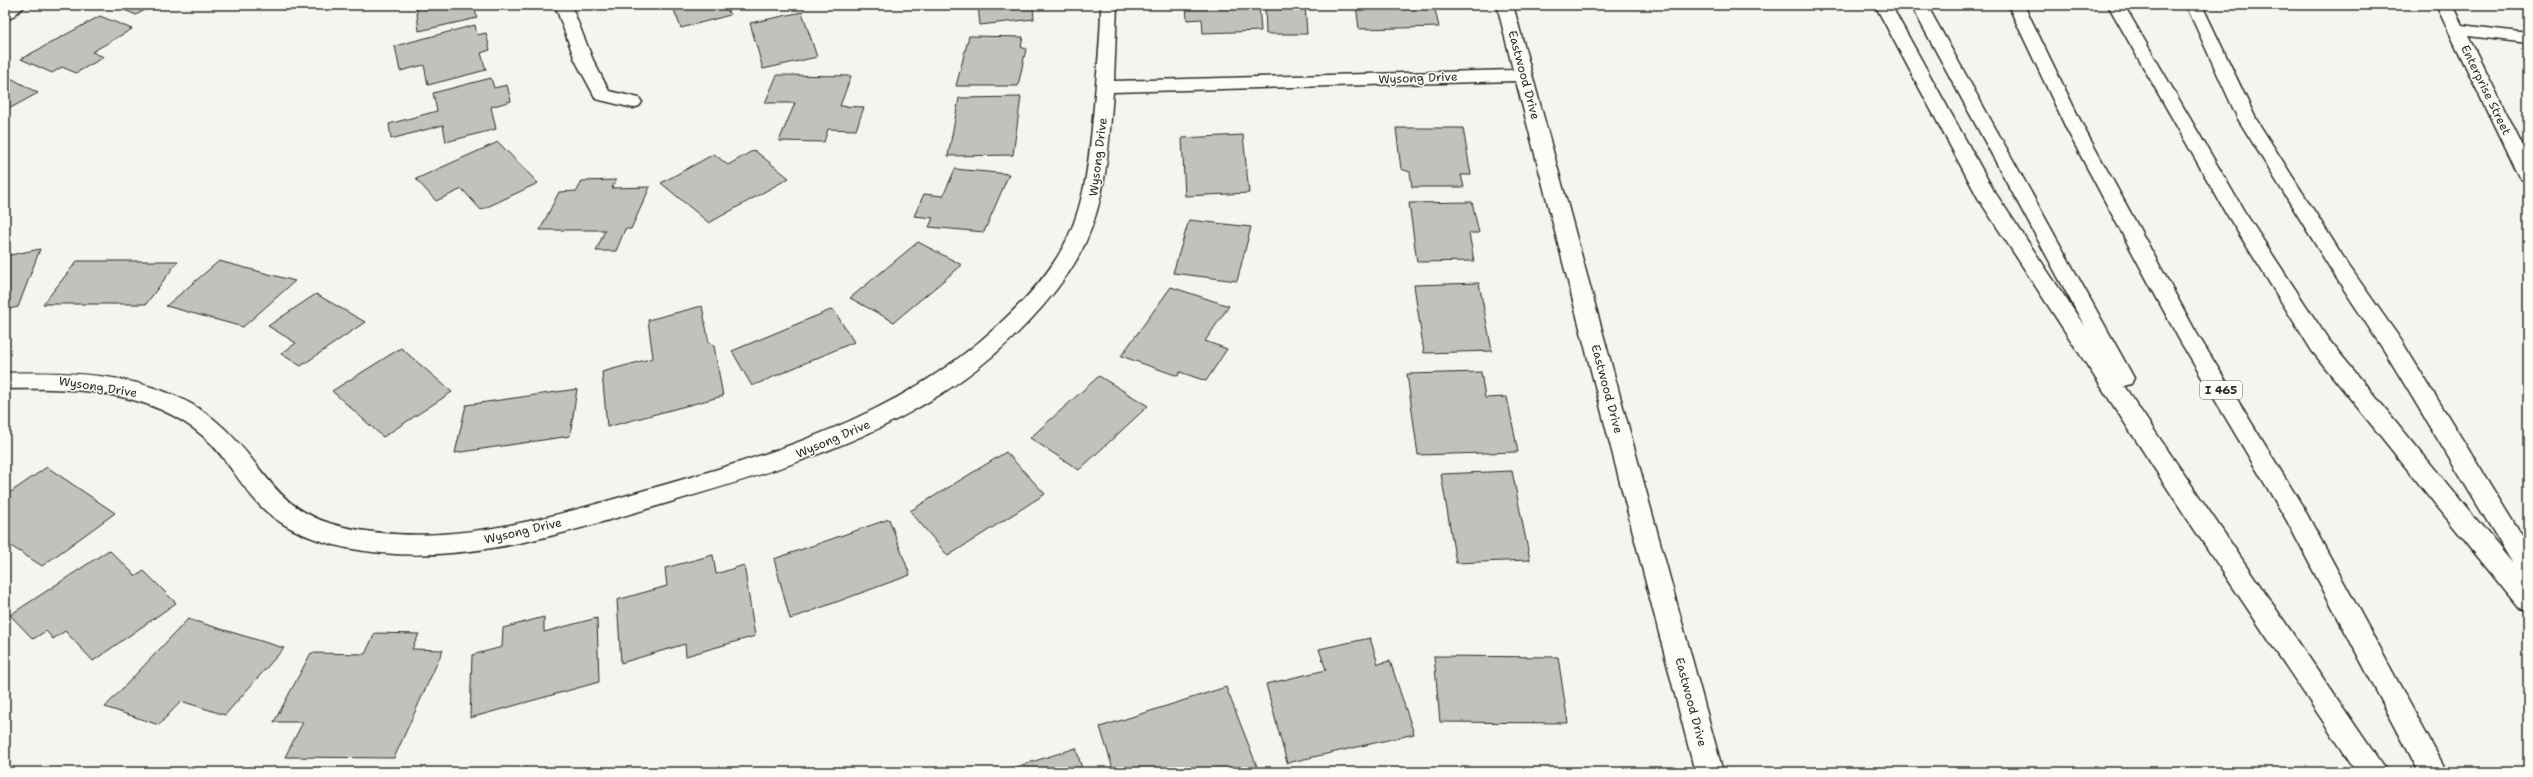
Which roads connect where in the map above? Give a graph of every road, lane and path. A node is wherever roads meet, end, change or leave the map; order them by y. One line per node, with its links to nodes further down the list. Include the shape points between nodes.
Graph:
1 (18, 5): 11 (main road)
2 (564, 5): 16 (main road, via 584,60 602,95)
3 (1109, 5): 15 (main road)
4 (1505, 5): 14 (main road, Eastwood Drive)
5 (1883, 5): 19 (main road, via 1985,193)
6 (1919, 5): 19 (main road)
7 (2016, 5): 24 (main road, I 465, via 2076,130 2134,237 2188,336 2295,514)
8 (2116, 5): 21 (main road, via 2236,213 2320,345)
9 (2194, 5): 20 (main road, via 2247,118 2342,271 2393,346)
10 (2444, 5): 12 (main road, Enterprise Street)
11 (5, 14)
12 (2456, 29): 13 (main road); 17 (main road, Enterprise Street)
13 (2528, 38)
14 (1524, 75): 15 (main road, Wysong Drive); 22 (main road, Eastwood Drive)
15 (1105, 87): 18 (main road, Wysong Drive, via 1096,186 1080,237 1047,287 1013,325 979,356 920,397 862,428 819,446 776,462 539,529 463,544 414,546 368,542 326,533 307,525 278,506 266,496 237,456 221,439 207,426 165,401 115,387 78,382)
16 (633, 102)
17 (2528, 175)
18 (5, 381)
19 (2196, 513): 23 (main road)
20 (2528, 568)
21 (2528, 600)
22 (1709, 772)
23 (2373, 772)
24 (2433, 772)

